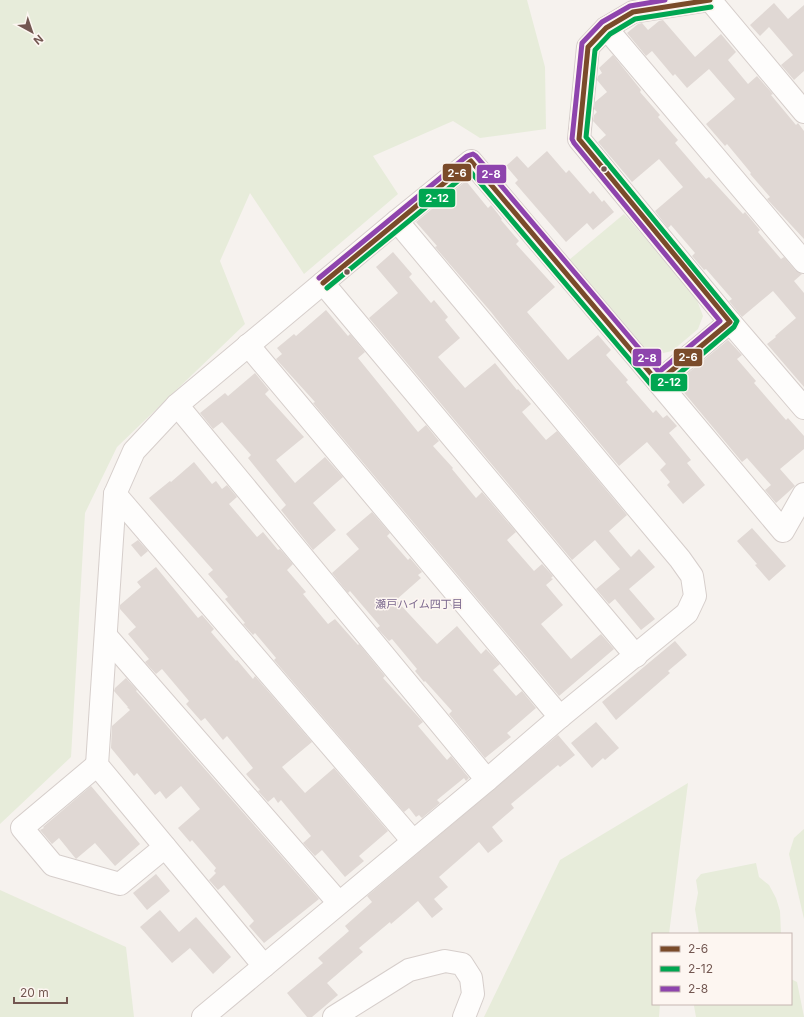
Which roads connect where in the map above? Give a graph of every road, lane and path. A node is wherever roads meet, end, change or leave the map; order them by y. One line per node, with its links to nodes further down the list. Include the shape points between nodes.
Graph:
1 (710, 0): 2 (street, via 632,12); 3 (street)
2 (606, 28): 5 (street); 7 (street, via 588,46 579,139)
3 (804, 112)
4 (397, 221): 6 (street); 9 (street, via 471,161); 15 (street, via 692,576 695,596 687,613)
5 (804, 262)
6 (323, 283): 8 (street); 15 (street)
7 (730, 322): 9 (street); 11 (street)
8 (248, 345): 10 (street); 16 (street)
9 (658, 382): 13 (street, via 783,531)
10 (177, 405): 12 (street, via 134,451); 18 (street)
11 (804, 408)
12 (115, 494): 14 (street); 19 (street)
13 (804, 494)
14 (106, 636): 17 (street); 21 (street)
15 (636, 656): 16 (street)
16 (560, 717): 18 (street)
17 (97, 765): 20 (street); 20 (street, via 22,828 53,865 120,884)
18 (487, 780): 19 (street)
19 (413, 841): 21 (street)
20 (165, 848): 22 (street)
21 (339, 903): 22 (street)
22 (264, 966): 23 (street)
23 (203, 1017)
24 (334, 1017): 25 (street, via 409,970 445,960 462,964 472,978 473,994)
25 (464, 1017)

